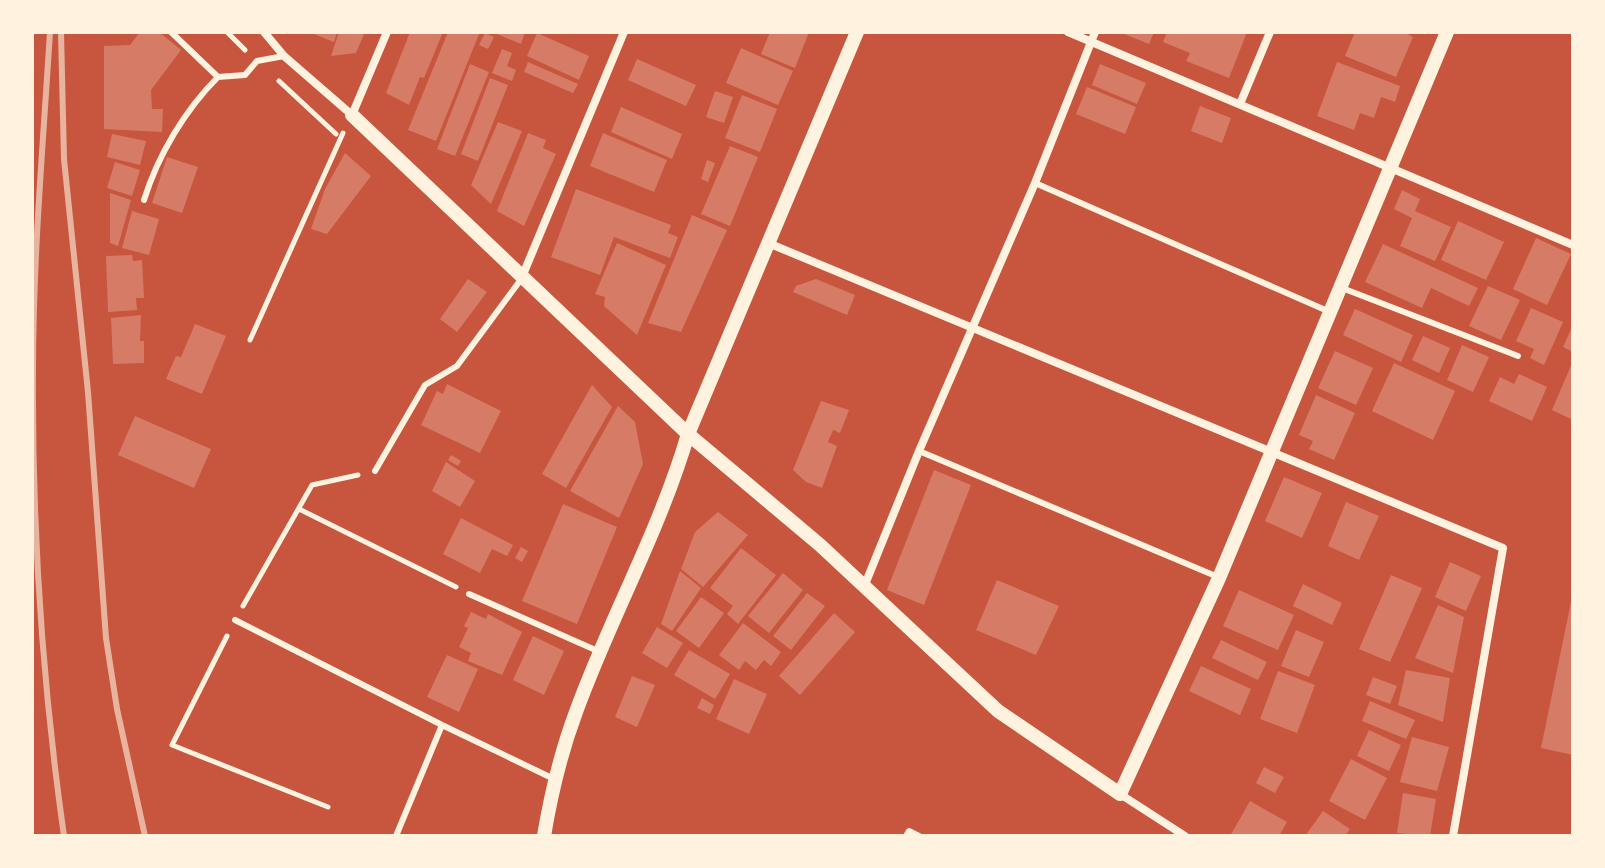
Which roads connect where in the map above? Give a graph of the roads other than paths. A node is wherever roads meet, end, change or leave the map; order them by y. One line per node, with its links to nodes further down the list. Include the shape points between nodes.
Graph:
1 (171, 32): 11 (lane)
2 (264, 32): 10 (street)
3 (387, 32): 13 (street)
4 (624, 32): 19 (street)
5 (857, 32): 17 (street)
6 (1068, 32): 9 (street)
7 (1270, 32): 12 (street)
8 (1447, 32): 14 (street)
9 (1093, 37): 12 (street); 15 (street)
10 (284, 56): 11 (lane, via 257,61 245,75); 13 (street)
11 (218, 77): 16 (lane, via 157,163)
12 (1240, 104): 14 (street)
13 (352, 115): 19 (street)
14 (1392, 170): 18 (street); 20 (street)
15 (1035, 183): 21 (lane); 22 (street)
16 (144, 200)
17 (768, 243): 22 (street); 24 (street)
18 (1573, 245)
19 (522, 278): 24 (street); 27 (lane, via 457,366 425,385)
20 (1340, 288): 21 (street); 23 (lane)
21 (1330, 312): 26 (street)
22 (972, 327): 25 (street); 26 (street)
23 (1518, 356)
24 (688, 434): 29 (street); 32 (street, via 674,482)
25 (919, 451): 28 (lane); 29 (street)
26 (1271, 452): 28 (street); 41 (street, via 1503,548)
27 (375, 471)
28 (1219, 578): 35 (street)
29 (864, 588): 35 (street, via 998,711)
30 (469, 594): 32 (lane)
31 (235, 620): 33 (lane)
32 (600, 652): 34 (street)
33 (442, 725): 34 (lane); 36 (lane)
34 (555, 780): 37 (street)
35 (1120, 794): 40 (street)
36 (396, 836)
37 (544, 836)
38 (906, 836): 39 (lane, via 909,831)
39 (919, 836)
40 (1185, 836)
41 (1453, 836)

